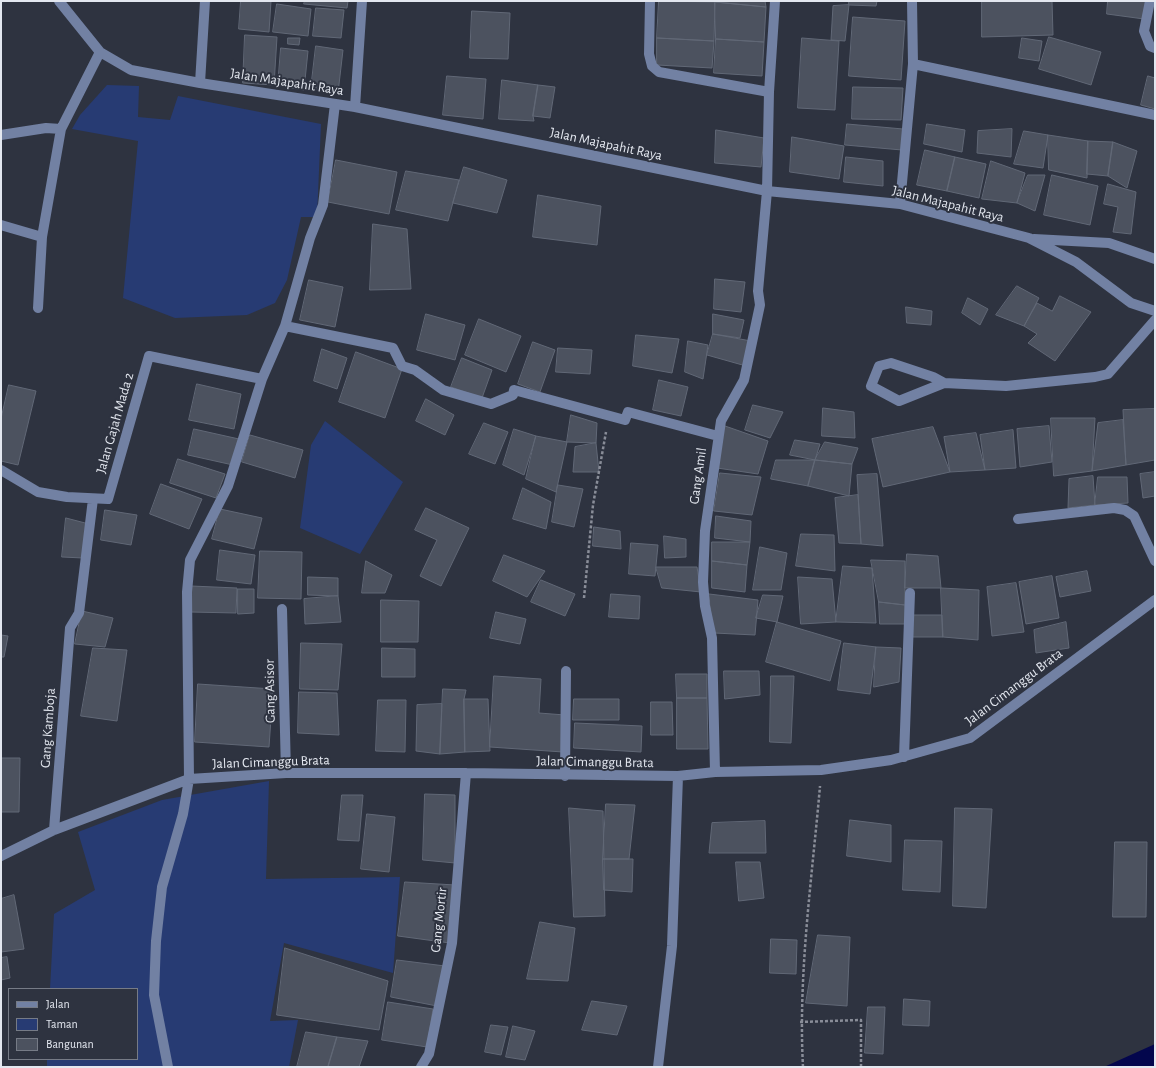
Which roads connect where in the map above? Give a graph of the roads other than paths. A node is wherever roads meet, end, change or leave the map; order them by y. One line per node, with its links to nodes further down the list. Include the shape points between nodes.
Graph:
1 (59, 1): 9 (street, Jalan Majapahit Raya)
2 (205, 1): 11 (street)
3 (362, 1): 14 (street)
4 (650, 1): 12 (street, via 649,54 652,66 658,72)
5 (775, 1): 12 (street, Gang Amil)
6 (912, 1): 10 (street)
7 (1150, 1): 8 (street, via 1144,31 1150,46)
8 (1155, 48)
9 (100, 52): 11 (street, Jalan Majapahit Raya, via 131,70); 16 (street)
10 (913, 64): 15 (street); 19 (street)
11 (200, 83): 13 (street, Jalan Majapahit Raya)
12 (769, 92): 18 (street, Gang Amil)
13 (335, 104): 14 (street, Jalan Majapahit Raya); 27 (street, via 323,206 310,238)
14 (355, 107): 18 (street, Jalan Majapahit Raya)
15 (1155, 116)
16 (61, 129): 17 (street, via 46,128); 21 (street)
17 (1, 135)
18 (767, 191): 19 (street, Jalan Majapahit Raya); 30 (street, Gang Amil, via 759,271 760,305 751,350 744,380 720,421)
19 (900, 204): 22 (street, Jalan Majapahit Raya)
20 (1, 225): 21 (street)
21 (42, 237): 24 (street)
22 (1029, 238): 23 (street, via 1109,243); 25 (street, Jalan Majapahit Raya, via 1076,262 1131,304)
23 (1155, 259)
24 (38, 308)
25 (1155, 311)
26 (1155, 320): 29 (street, via 1108,374 1006,386)
27 (285, 326): 28 (street); 30 (street, via 393,348 402,366 415,370 443,390 491,404 513,395 514,390 608,416 626,420 628,412)
28 (262, 379): 32 (street, Jalan Gajah Mada 2, via 149,356 108,499); 45 (street, via 228,486 190,560 187,592)
29 (944, 383): 29 (street, via 890,363 879,366 871,386 899,401)
30 (718, 436): 40 (street, Gang Amil, via 705,531 704,582 705,606 712,638)
31 (1, 470): 32 (street, Jalan Gajah Mada 2, via 38,492)
32 (93, 499): 46 (street, Gang Kamboja, via 79,613 70,628)
33 (1018, 519): 34 (street, via 1114,508 1125,510 1134,516)
34 (1155, 561)
35 (910, 593): 39 (street)
36 (1155, 600): 39 (street, Jalan Cimanggu Brata, via 970,738)
37 (282, 609): 41 (street, Gang Asisor)
38 (566, 671): 43 (street)
39 (904, 757): 40 (street, Jalan Cimanggu Brata, via 822,770)
40 (715, 772): 44 (street, Jalan Cimanggu Brata)
41 (286, 773): 42 (street, Jalan Cimanggu Brata); 45 (street, Jalan Cimanggu Brata)
42 (466, 773): 43 (street, Jalan Cimanggu Brata); 49 (street, Gang Mortir, via 452,943 428,1054)
43 (565, 776): 44 (street, Jalan Cimanggu Brata)
44 (678, 776): 50 (street, via 672,946)
45 (189, 779): 46 (street, Jalan Cimanggu Brata); 48 (street, via 162,887 156,941 154,995)
46 (54, 830): 47 (street, Jalan Cimanggu Brata)
47 (1, 856)
48 (168, 1067)
49 (421, 1067)
50 (658, 1067)

